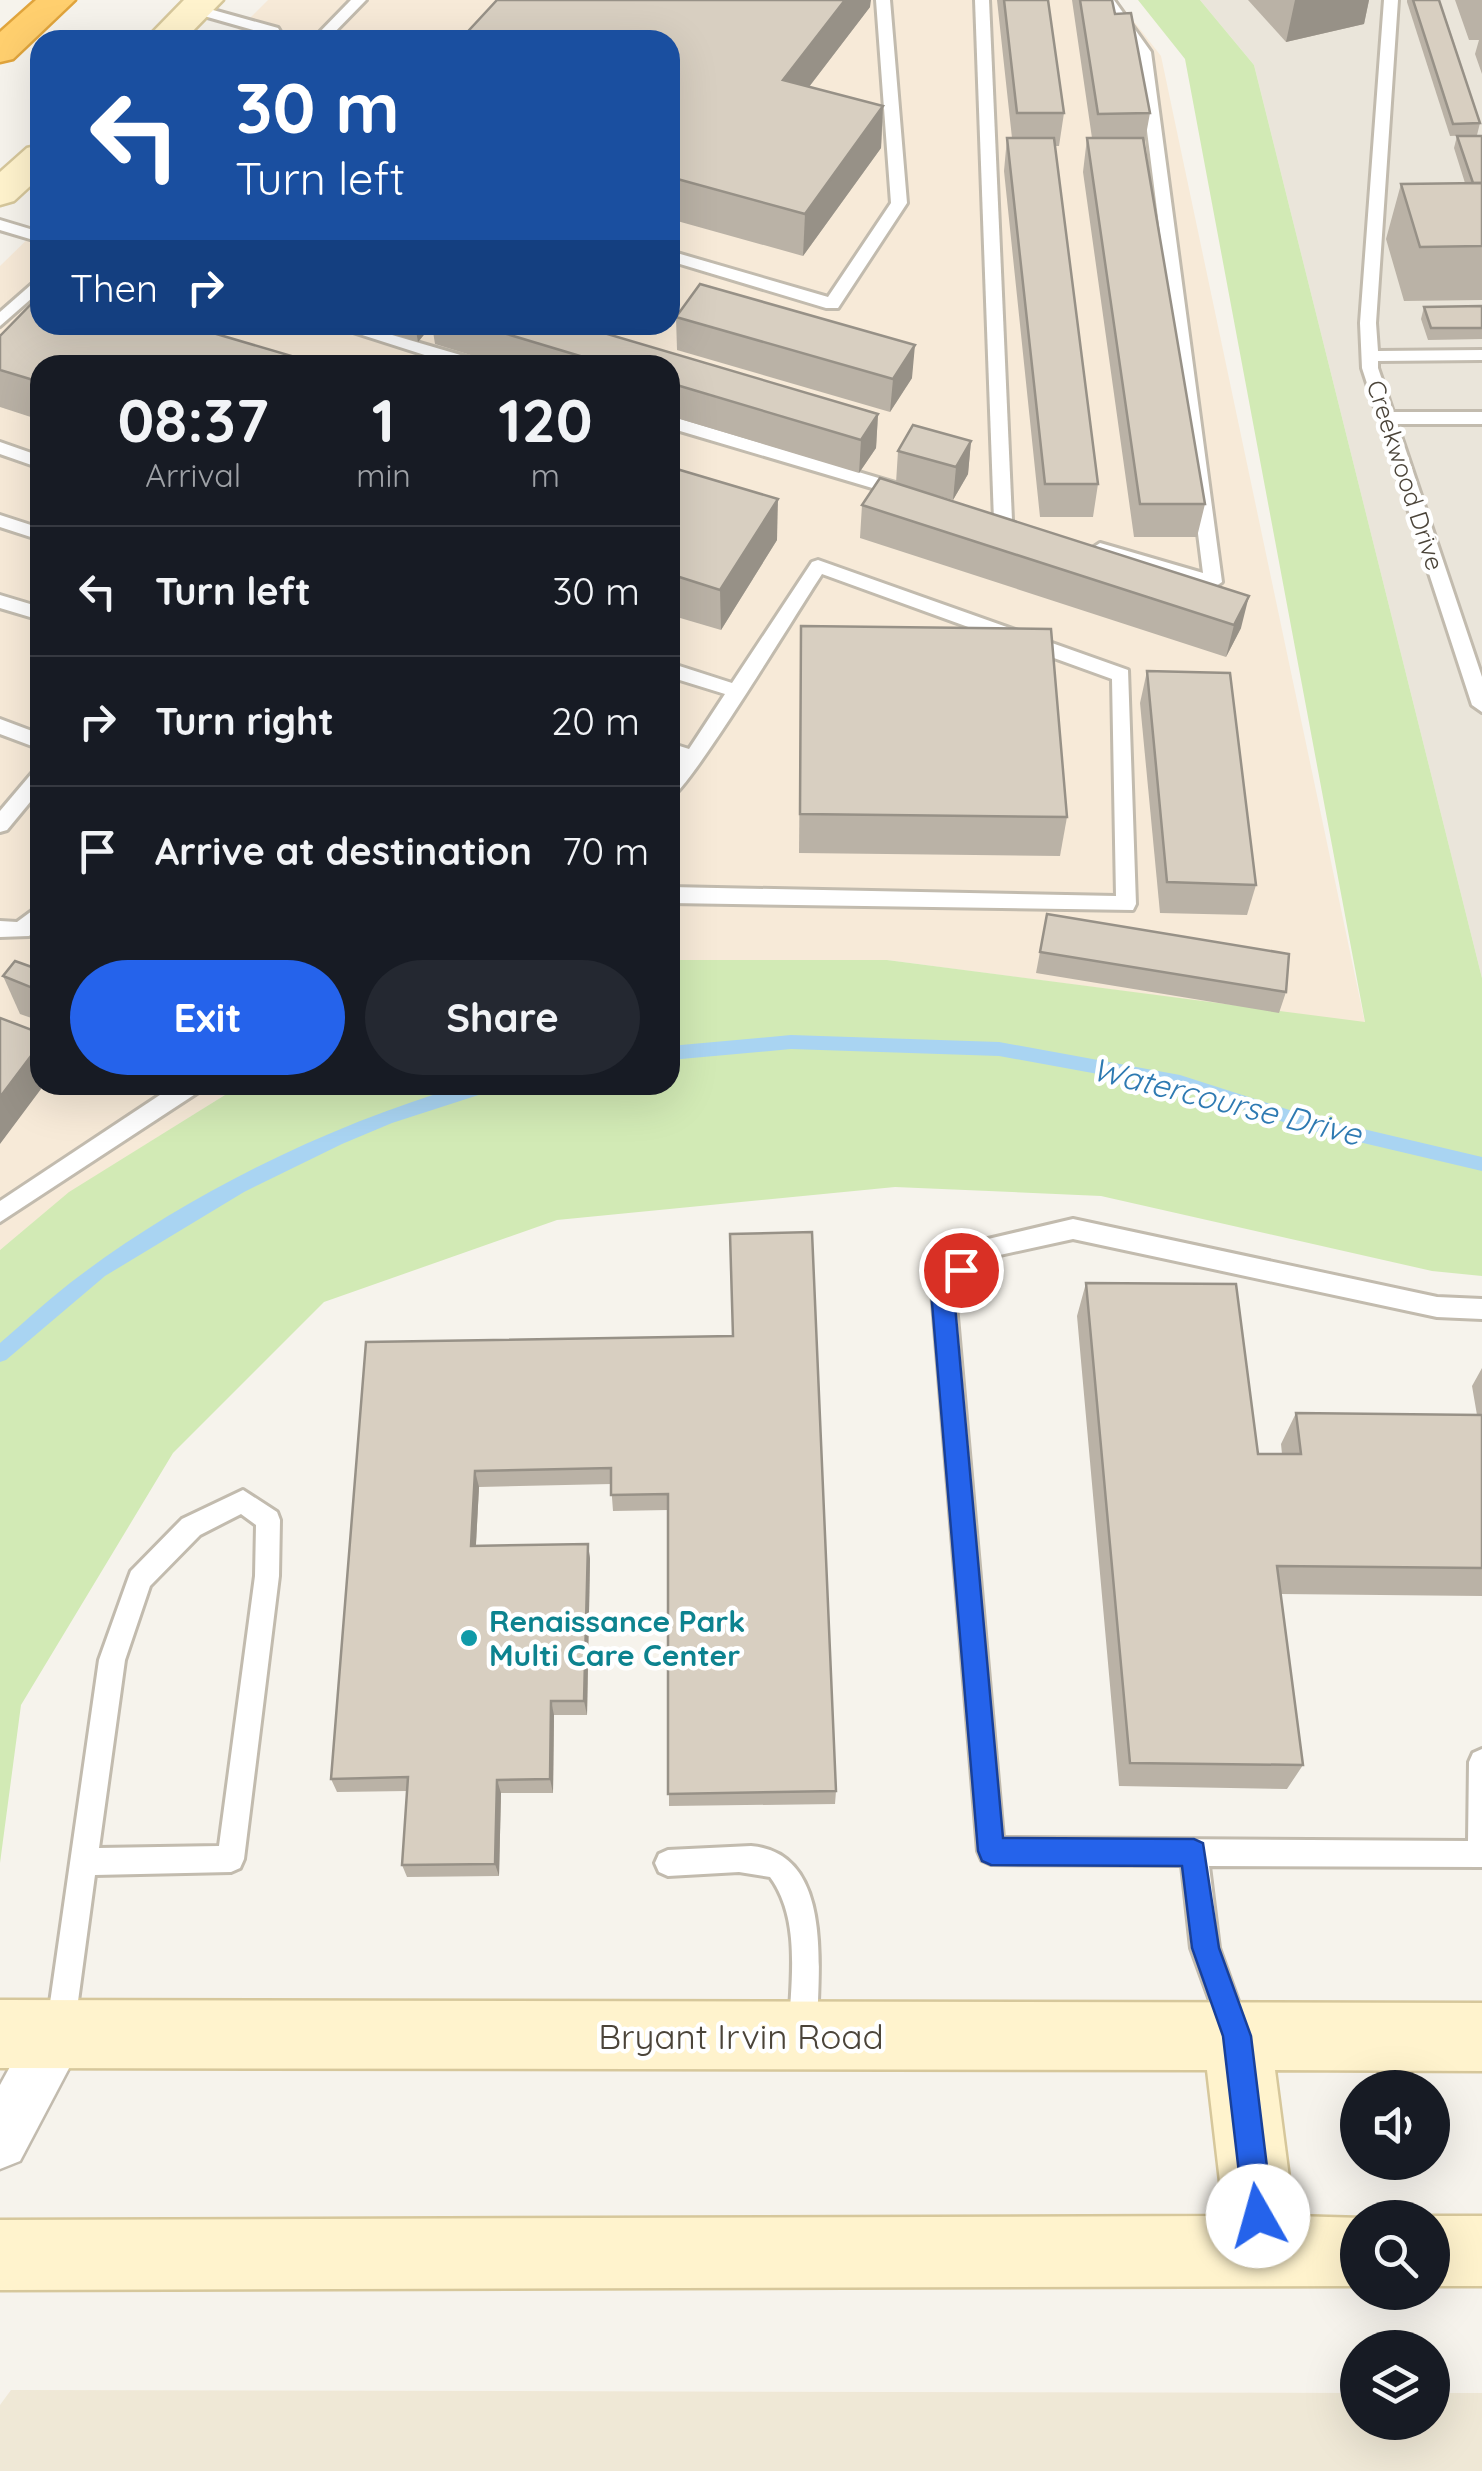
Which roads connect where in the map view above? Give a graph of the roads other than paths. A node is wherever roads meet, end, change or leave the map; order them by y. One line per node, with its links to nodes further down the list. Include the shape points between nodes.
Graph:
1 (57, 0): 11 (highway)
2 (359, 0): 10 (lane)
3 (883, 0): 16 (lane, via 899,203 832,304)
4 (982, 0): 30 (lane, via 993,517)
5 (1106, 0): 32 (lane, via 1144,52 1213,582)
6 (1391, 0): 22 (lane, Creekwood Drive)
7 (200, 5): 8 (main road); 9 (lane)
8 (174, 30)
9 (270, 30)
10 (329, 30)
11 (0, 52)
12 (30, 165): 13 (main road)
13 (0, 193)
14 (0, 225): 15 (lane)
15 (30, 234)
16 (680, 259)
17 (30, 291): 18 (lane)
18 (2, 316)
19 (373, 335): 20 (lane)
20 (441, 355)
21 (1482, 355): 22 (lane)
22 (1370, 356): 23 (lane, Creekwood Drive)
23 (1387, 418): 24 (lane); 37 (lane, Creekwood Drive)
24 (1482, 418)
25 (680, 425): 28 (lane)
26 (0, 448): 27 (lane)
27 (30, 458)
28 (928, 498)
29 (0, 521): 31 (lane)
30 (1022, 526)
31 (30, 531)
32 (1079, 543)
33 (0, 601): 34 (lane)
34 (30, 611)
35 (680, 673): 36 (lane)
36 (736, 691): 41 (lane); 45 (lane, via 818,566 1121,675 1126,904)
37 (1482, 705)
38 (0, 726): 39 (lane)
39 (30, 738)
40 (680, 753): 41 (lane)
41 (693, 758): 42 (lane)
42 (680, 777)
43 (30, 789): 44 (lane)
44 (0, 825)
45 (680, 894)
46 (30, 922): 47 (lane, via 22,930)
47 (0, 929)
48 (177, 1095): 49 (lane)
49 (0, 1213)
50 (1482, 1309): 52 (lane, via 1437,1307 1072,1229 979,1250 942,1291 991,1851)
51 (1482, 1762): 53 (lane)
52 (1194, 1852): 53 (lane); 57 (lane, via 1205,1948)
53 (1481, 1854)
54 (82, 1862): 54 (lane, via 112,1660 140,1578 191,1527 243,1501 268,1520 267,1576 231,1859); 56 (lane)
55 (668, 1863): 59 (lane, via 761,1860 776,1864 794,1887 802,1901)
56 (30, 2034): 59 (main road, Bryant Irvin Road); 60 (street)
57 (1237, 2036): 58 (main road, Bryant Irvin Road); 59 (main road, Bryant Irvin Road); 61 (main road)
58 (1482, 2037)
59 (804, 2038)
60 (0, 2141)
61 (1263, 2252): 62 (main road); 65 (main road)
62 (1340, 2252)
63 (1450, 2252): 64 (main road)
64 (1482, 2252)
65 (0, 2255)

